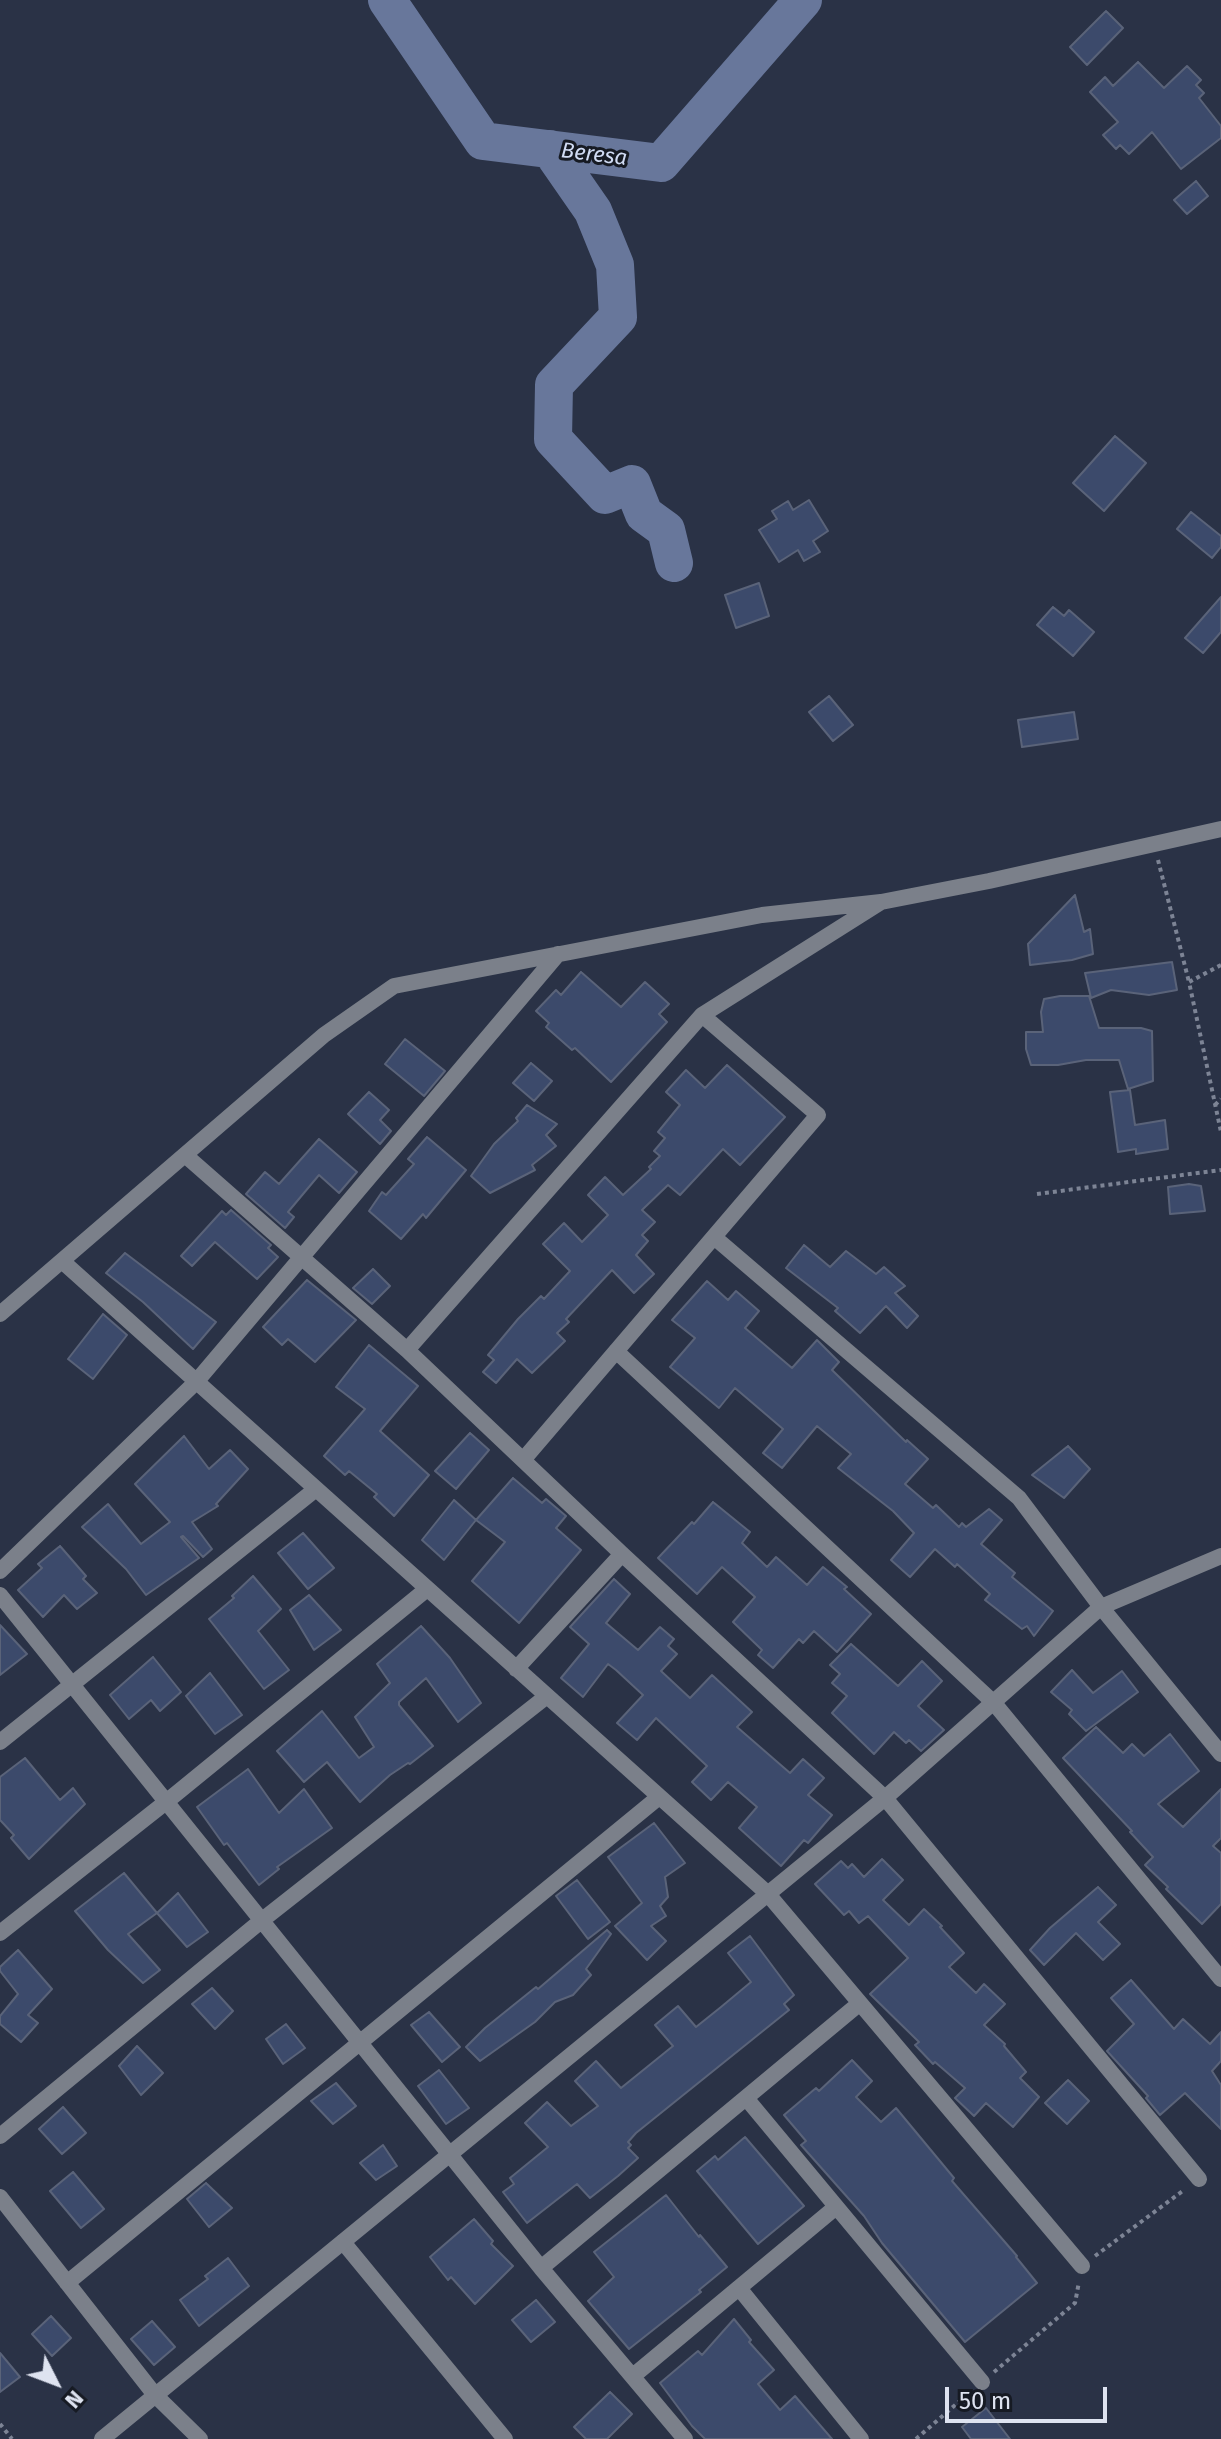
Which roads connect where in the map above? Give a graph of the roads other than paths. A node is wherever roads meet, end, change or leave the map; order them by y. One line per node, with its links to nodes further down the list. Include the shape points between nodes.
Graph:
1 (1221, 829): 2 (street)
2 (881, 902): 3 (street, via 762,915); 4 (street)
3 (558, 954): 5 (street, via 394,986 324,1035); 7 (street)
4 (702, 1015): 6 (street, via 818,1115); 10 (street)
5 (185, 1155): 7 (street); 8 (street)
6 (714, 1237): 11 (street); 20 (street, via 1019,1498)
7 (301, 1257): 10 (street); 12 (street)
8 (62, 1261): 9 (street); 12 (street)
9 (0, 1314)
10 (407, 1350): 13 (street)
11 (616, 1351): 13 (street); 24 (street)
12 (196, 1382): 14 (street); 17 (street)
13 (523, 1460): 15 (street)
14 (316, 1489): 18 (street); 22 (street)
15 (622, 1554): 21 (street); 28 (street)
16 (1221, 1556): 20 (street)
17 (0, 1571)
18 (427, 1589): 21 (street); 29 (street)
19 (0, 1595): 22 (street)
20 (1101, 1607): 24 (street); 26 (street)
21 (516, 1669): 23 (street)
22 (72, 1685): 25 (street); 29 (street)
23 (547, 1696): 27 (street); 31 (street)
24 (994, 1703): 28 (street); 33 (street)
25 (0, 1742)
26 (1221, 1754)
27 (659, 1797): 30 (street); 35 (street)
28 (885, 1798): 30 (street); 39 (street)
29 (166, 1802): 31 (street); 32 (street)
30 (767, 1893): 34 (street); 38 (street)
31 (261, 1921): 35 (street); 37 (street)
32 (0, 1933)
33 (1221, 1979)
34 (860, 2003): 36 (street); 43 (street)
35 (360, 2044): 38 (street); 45 (street)
36 (746, 2098): 41 (street); 44 (street)
37 (0, 2136)
38 (449, 2155): 42 (street); 44 (street)
39 (1199, 2179)
40 (0, 2197): 45 (street)
41 (836, 2207): 46 (street); 48 (street)
42 (343, 2242): 49 (street); 52 (street)
43 (1082, 2266)
44 (541, 2268): 47 (street)
45 (67, 2283): 49 (street)
46 (739, 2288): 47 (street); 54 (street)
47 (633, 2376): 53 (street)
48 (982, 2382)
49 (155, 2395): 50 (street); 51 (street)
50 (102, 2439)
51 (200, 2439)
52 (505, 2439)
53 (685, 2439)
54 (861, 2439)

